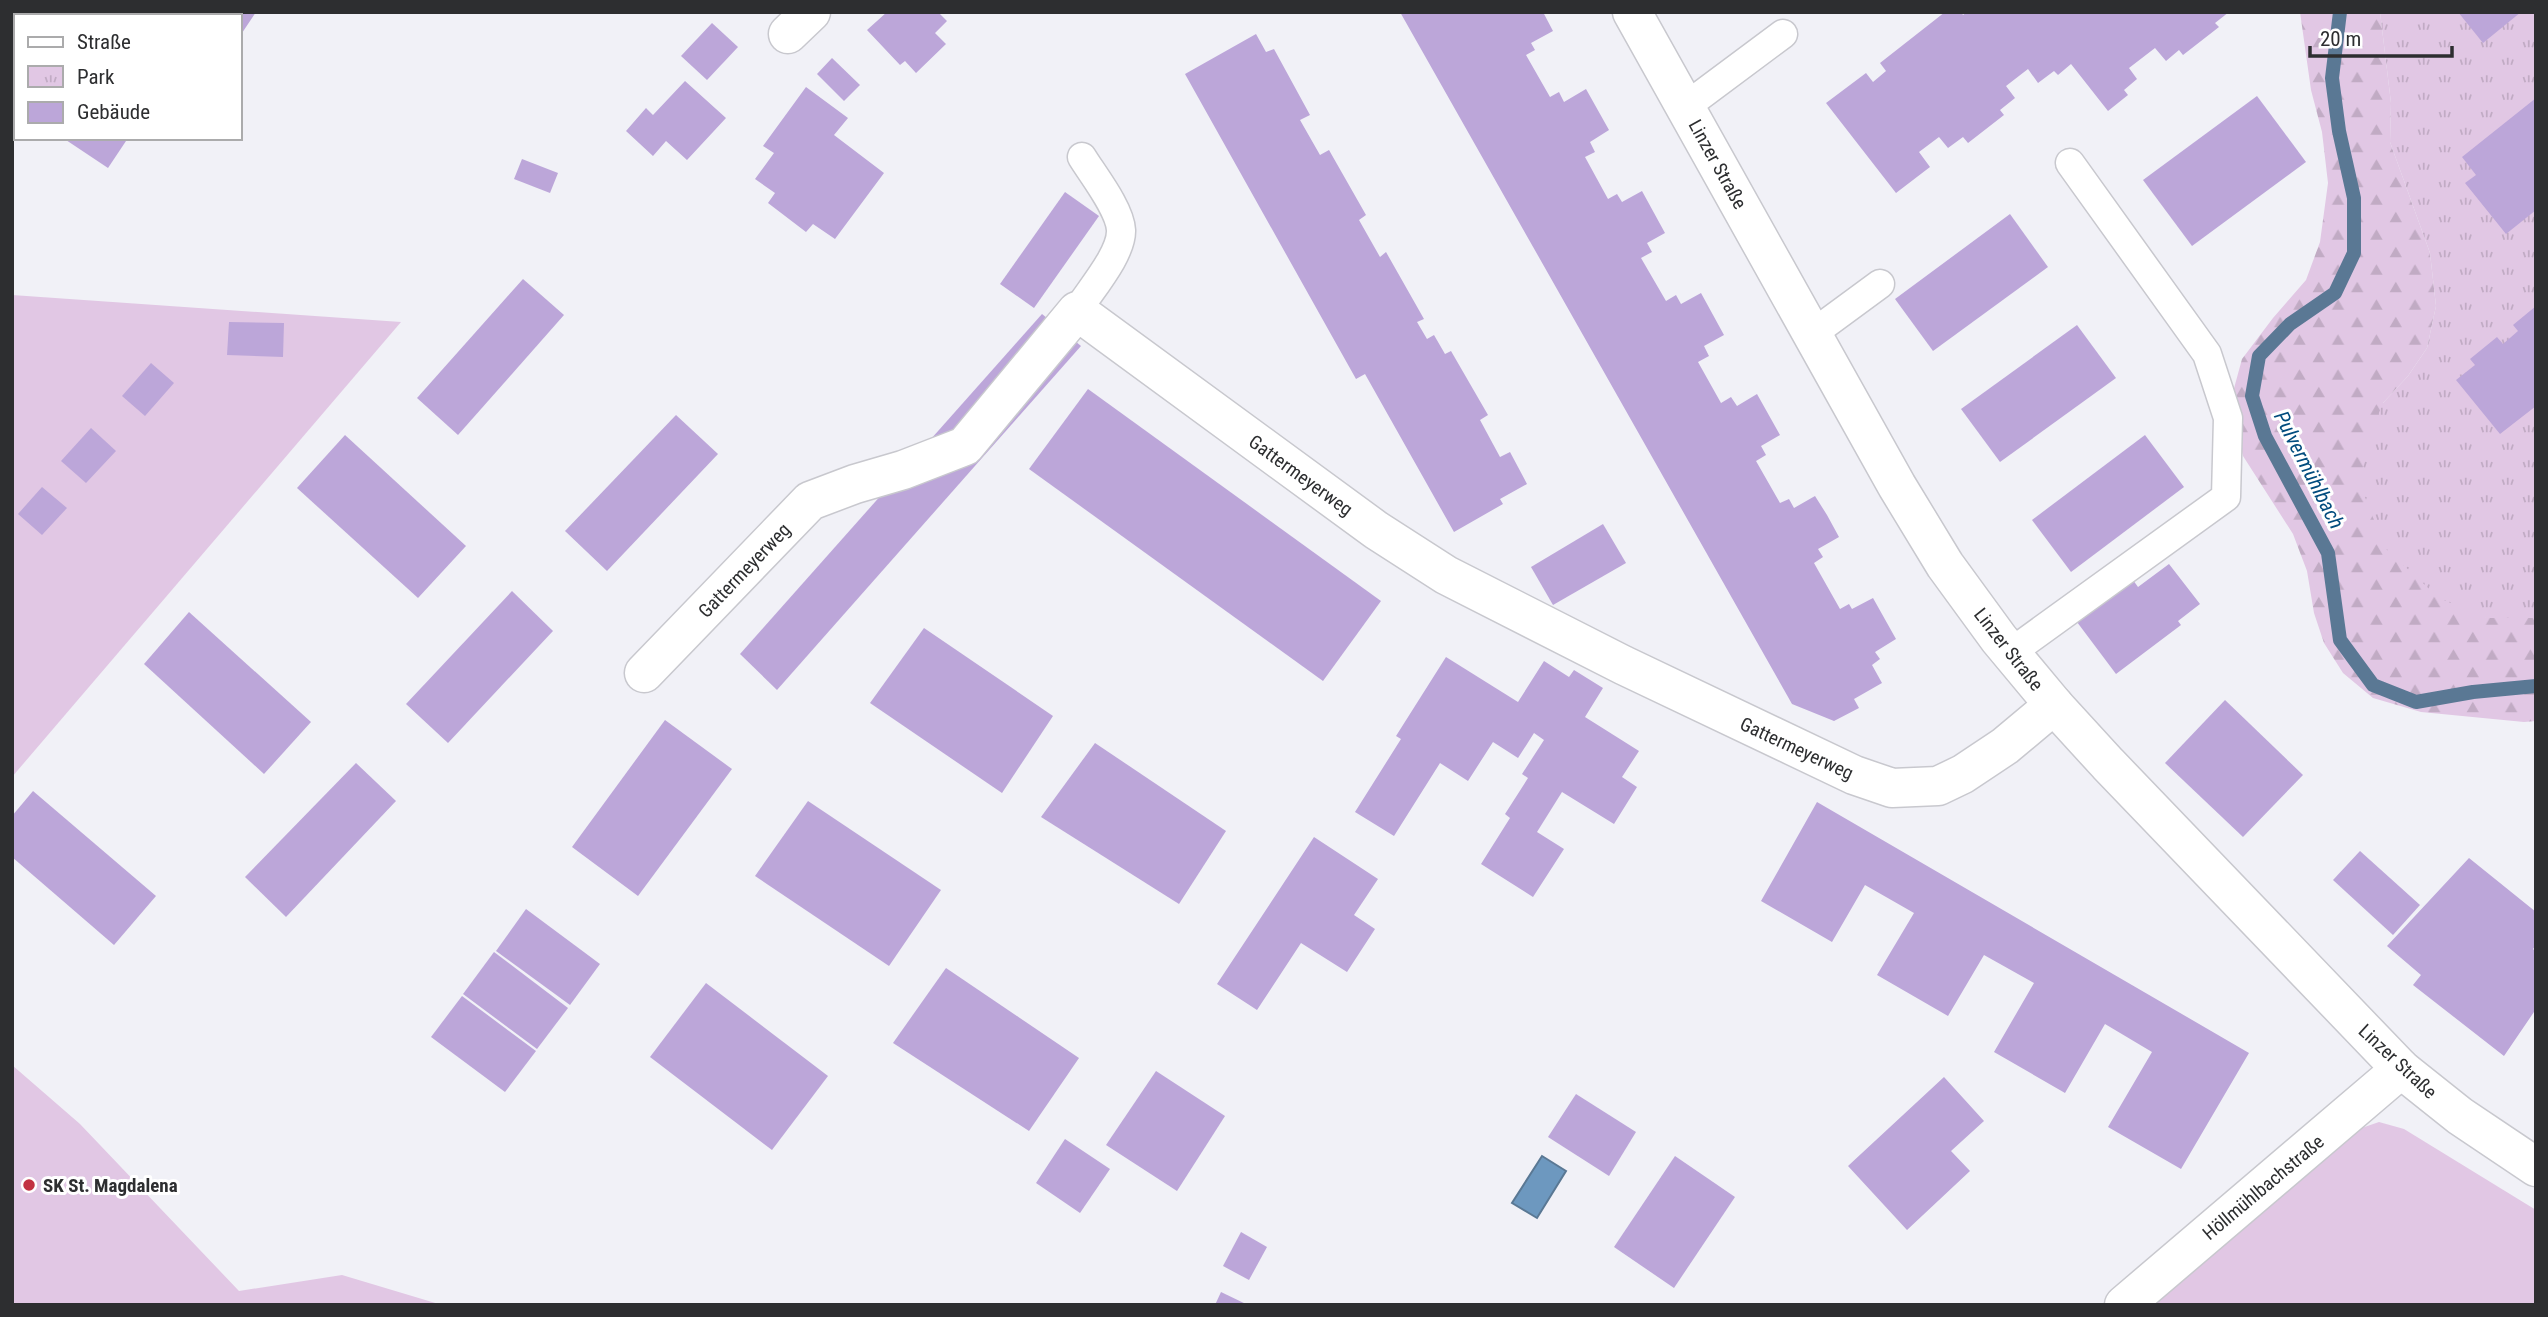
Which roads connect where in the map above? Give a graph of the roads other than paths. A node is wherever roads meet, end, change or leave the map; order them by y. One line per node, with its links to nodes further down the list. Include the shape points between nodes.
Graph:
1 (1632, 12): 3 (street, Linzer Straße)
2 (1783, 34): 3 (lane)
3 (1685, 107): 8 (street, Linzer Straße)
4 (1082, 157): 7 (lane, via 1121,229 1116,251)
5 (2070, 163): 9 (lane, via 2207,354 2228,418 2226,497)
6 (1880, 284): 8 (lane)
7 (1077, 311): 10 (street, Gattermeyerweg, via 965,446 810,501); 11 (street, Gattermeyerweg, via 1376,530 1446,575 1854,775 1892,788 1938,786 2005,746)
8 (1812, 334): 9 (street, Linzer Straße, via 1938,554)
9 (2010, 653): 11 (street, Linzer Straße)
10 (643, 673)
11 (2054, 705): 12 (street, Linzer Straße)
12 (2402, 1069): 13 (street, Linzer Straße, via 2459,1116); 14 (street, Höllmühlbachstraße)
13 (2536, 1167)
14 (2124, 1305)

